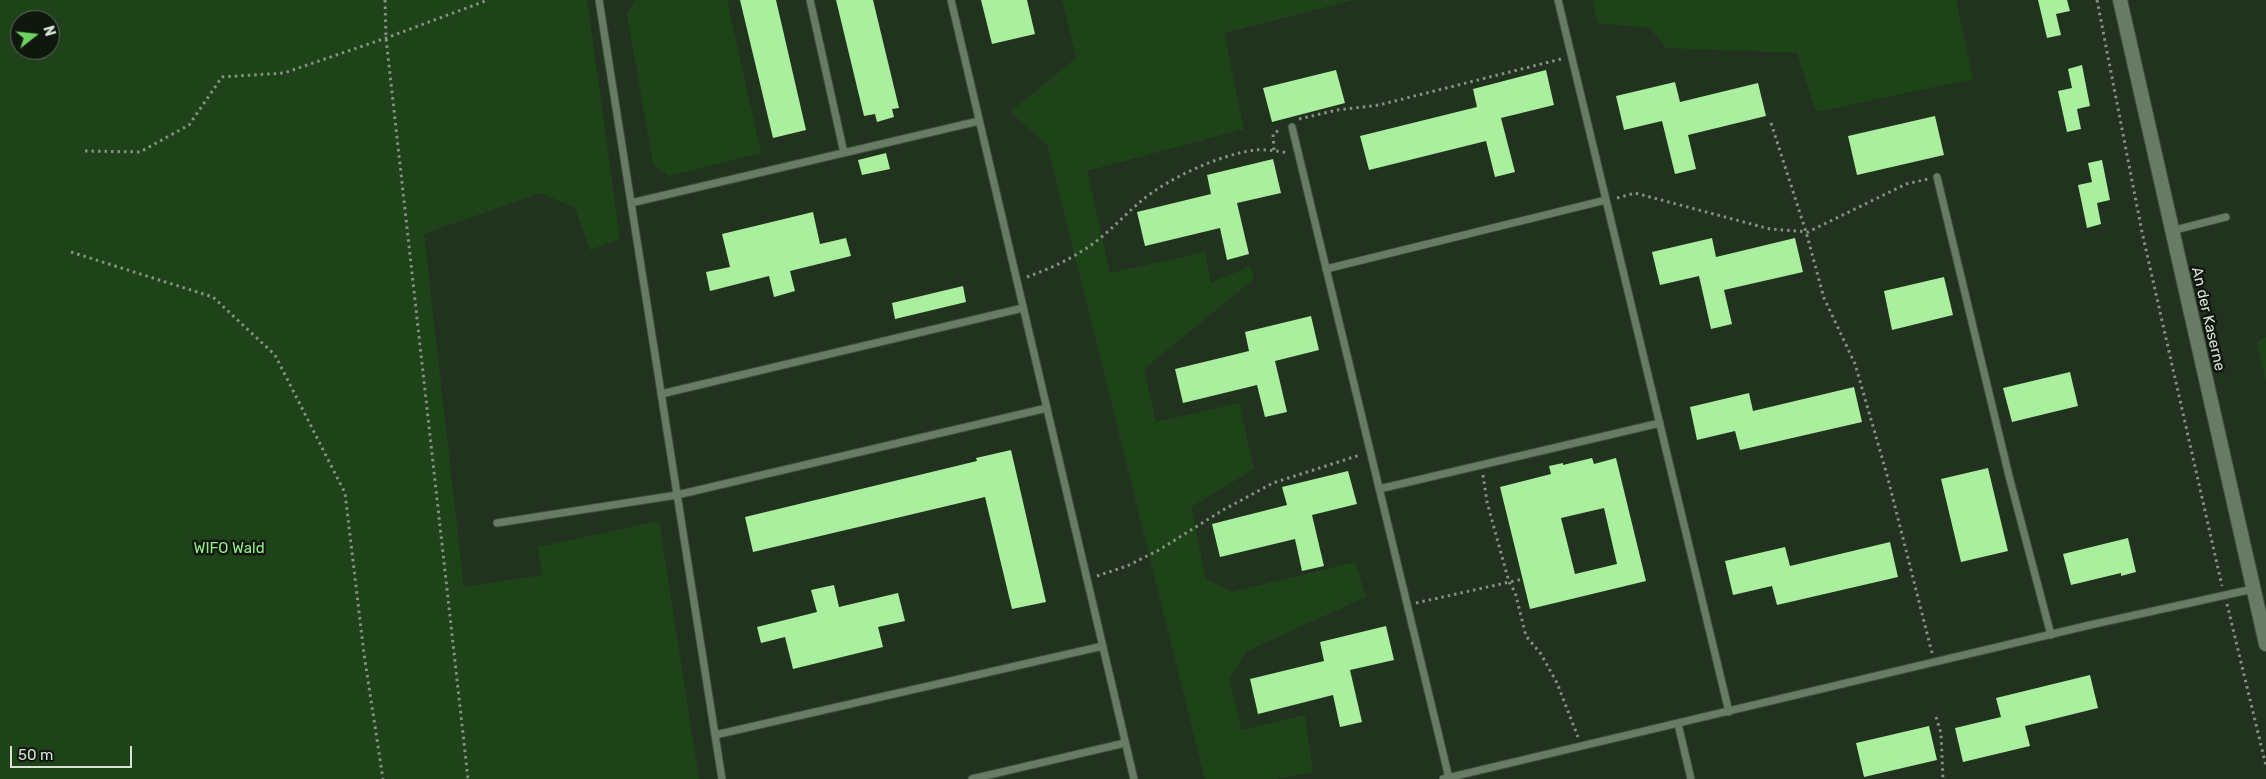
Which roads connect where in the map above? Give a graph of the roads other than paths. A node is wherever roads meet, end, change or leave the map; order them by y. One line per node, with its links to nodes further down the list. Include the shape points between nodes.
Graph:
1 (599, 0): 11 (lane)
2 (810, 0): 8 (lane)
3 (951, 0): 6 (lane)
4 (1558, 0): 10 (lane)
5 (2120, 0): 13 (street, An der Kaserne)
6 (979, 121): 8 (lane); 15 (lane)
7 (1292, 127): 14 (lane)
8 (844, 153): 11 (lane)
9 (1938, 177): 23 (lane)
10 (1606, 200): 14 (lane); 18 (lane)
11 (631, 203): 16 (lane)
12 (2226, 217): 13 (lane)
13 (2171, 231): 22 (street, An der Kaserne)
14 (1326, 269): 19 (lane)
15 (1023, 308): 16 (lane); 17 (lane)
16 (661, 394): 20 (lane)
17 (1047, 408): 20 (lane); 25 (lane)
18 (1660, 423): 19 (lane); 26 (lane)
19 (1380, 489): 30 (lane)
20 (677, 495): 21 (lane); 28 (lane)
21 (497, 523)
22 (2253, 589): 23 (lane); 24 (street, An der Kaserne)
23 (2050, 635): 26 (lane)
24 (2266, 644)
25 (1103, 646): 28 (lane); 29 (lane)
26 (1729, 712): 27 (lane)
27 (1678, 724): 30 (lane); 34 (lane)
28 (715, 735): 31 (lane)
29 (1125, 743): 32 (lane); 33 (lane)
30 (1446, 778)
31 (722, 779)
32 (972, 779)
33 (1134, 779)
34 (1691, 779)

